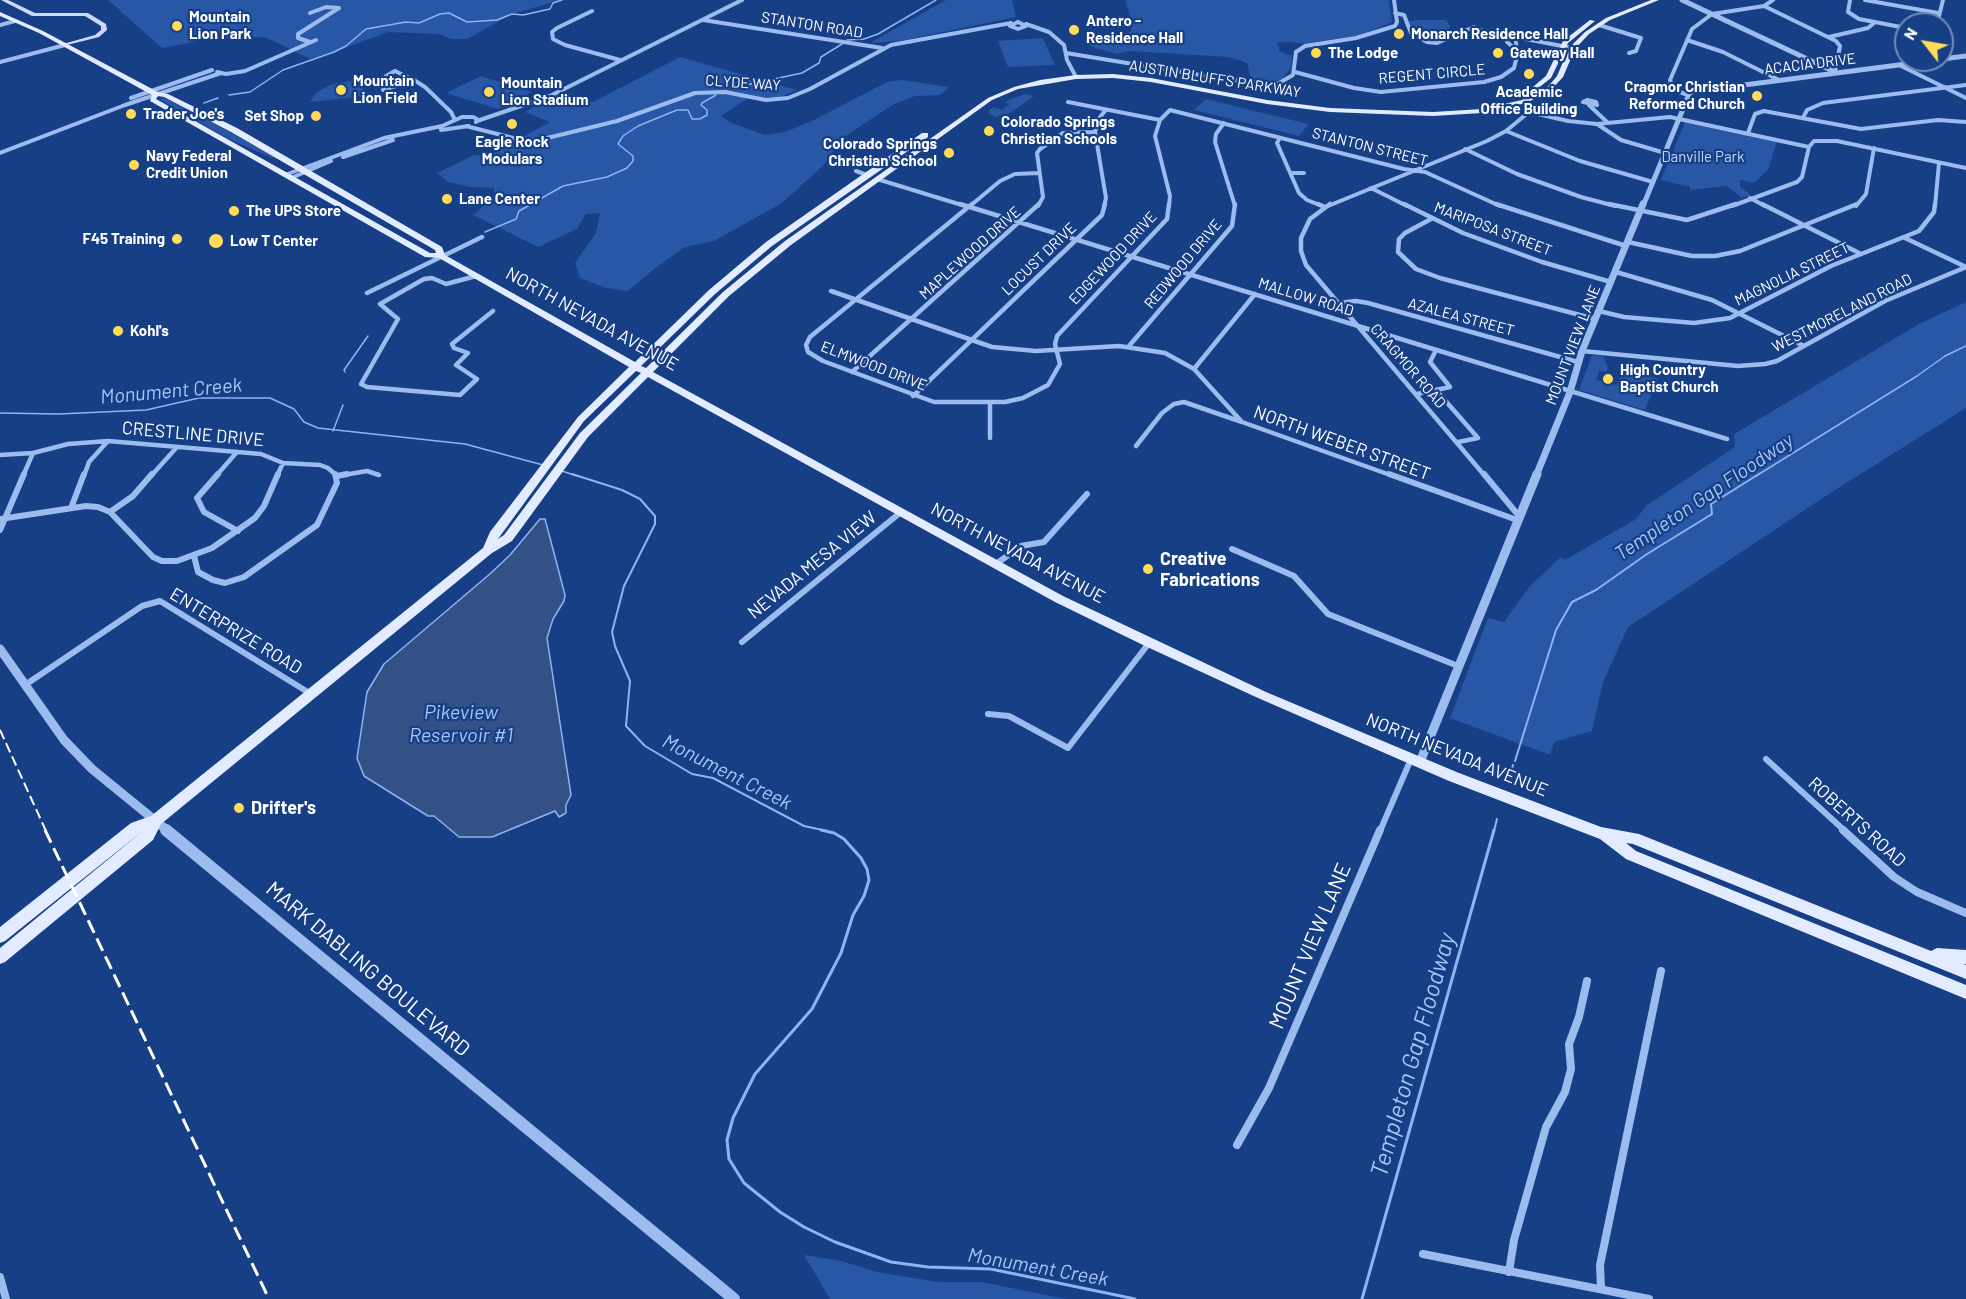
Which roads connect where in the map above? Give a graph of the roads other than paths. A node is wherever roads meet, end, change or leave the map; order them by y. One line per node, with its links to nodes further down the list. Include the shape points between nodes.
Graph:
1 (4, 0): 29 (main road, via 34,15 86,14 105,27 96,36)
2 (742, 0): 17 (street)
3 (1394, 0): 14 (street)
4 (1641, 0): 31 (main road, AUSTIN BLUFFS PARKWAY, via 1594,20)
5 (1656, 0): 21 (main road, AUSTIN BLUFFS PARKWAY)
6 (1682, 0): 16 (street)
7 (1773, 0): 10 (street)
8 (1850, 0): 19 (street, via 1848,12)
9 (1865, 0): 12 (street)
10 (1764, 6): 16 (street); 24 (street)
11 (592, 11): 36 (street, via 557,27 552,32 553,39)
12 (1932, 12)
13 (310, 13): 27 (street, via 326,7 339,8 297,35)
14 (1395, 13): 23 (street, via 1404,14 1411,33 1427,42 1437,43 1472,28); 40 (street, via 1397,23 1391,28 1300,48 1296,52)
15 (0, 14): 18 (main road, NORTH NEVADA AVENUE)
16 (1712, 14): 26 (street, via 1692,29); 41 (street)
17 (703, 20): 30 (street, STANTON ROAD); 36 (street)
18 (15, 21): 20 (street); 29 (main road, NORTH NEVADA AVENUE)
19 (1874, 23): 22 (street); 24 (street, via 1868,28)
20 (0, 25)
21 (1599, 25): 33 (main road, AUSTIN BLUFFS PARKWAY); 35 (street, via 1641,38 1636,51)
22 (1894, 26)
23 (1499, 36)
24 (1828, 37): 41 (street, via 1839,44)
25 (316, 40): 27 (street)
26 (1687, 40): 45 (street, via 1723,52); 49 (street, via 1670,80 1674,90)
27 (310, 42): 39 (street, via 245,71)
28 (1508, 42): 32 (street)
29 (64, 45): 37 (street); 48 (main road, NORTH NEVADA AVENUE)
30 (882, 48): 34 (street, CLYDE WAY, via 1011,25 1039,28 1054,36); 69 (street, CLYDE WAY, via 788,98 766,100 725,92 695,93 633,116 543,140 517,139)
31 (1561, 48): 32 (street, REGENT CIRCLE, via 1519,40); 33 (street, REGENT CIRCLE); 43 (main road, AUSTIN BLUFFS PARKWAY, via 1549,77 1532,91 1497,103 1455,109 1330,105 1143,74)
32 (1515, 49): 40 (street, REGENT CIRCLE, via 1514,68 1492,81 1400,92 1364,90)
33 (1571, 50): 43 (main road, AUSTIN BLUFFS PARKWAY, via 1560,77 1541,94 1505,107 1459,113 1323,109 1141,78)
34 (1066, 53): 40 (street, via 1264,84 1283,82); 43 (street, CLYDE WAY)
35 (1629, 53)
36 (621, 60): 58 (street, via 543,99)
37 (0, 62)
38 (1894, 66): 41 (street, ACACIA DRIVE)
39 (221, 72): 48 (street); 48 (street, via 210,69)
40 (1295, 72)
41 (1835, 72): 45 (street, ACACIA DRIVE)
42 (1912, 72): 47 (street)
43 (1075, 75): 74 (main road, AUSTIN BLUFFS PARKWAY, via 1027,80 995,90); 90 (main road, AUSTIN BLUFFS PARKWAY, via 996,96)
44 (414, 80): 44 (street, via 392,87 383,90 386,76 394,71); 54 (street)
45 (1779, 80): 49 (street, ACACIA DRIVE, via 1695,90)
46 (1966, 85): 47 (street)
47 (1942, 88): 50 (street); 56 (street, via 1823,104 1807,110)
48 (153, 93): 78 (street); 82 (main road, NORTH NEVADA AVENUE, via 166,95); 89 (main road, NORTH NEVADA AVENUE, via 152,100)
49 (1688, 95): 57 (street, MOUNT VIEW LANE)
50 (1966, 98)
51 (1068, 102): 53 (street)
52 (1589, 105): 65 (street)
53 (1106, 110): 59 (street); 71 (street)
54 (451, 112): 55 (street); 61 (street)
55 (466, 116): 58 (street); 61 (street)
56 (1803, 118): 62 (street, via 1862,129 1938,120); 72 (street, via 1760,112 1755,114)
57 (1679, 119): 60 (street); 68 (street, MOUNT VIEW LANE); 72 (street)
58 (475, 120): 66 (street); 69 (street)
59 (1160, 120): 63 (street, STANTON STREET, via 1170,110); 107 (street, EDGEWOOD DRIVE, via 1155,136 1170,196 1169,214)
60 (1654, 120): 65 (street); 68 (street)
61 (454, 121): 67 (street); 82 (street, via 366,144)
62 (1966, 122)
63 (1224, 123): 73 (street, STANTON STREET); 110 (street, REDWOOD DRIVE, via 1215,142 1233,195 1234,219)
64 (1597, 123): 65 (street); 70 (street, CRAGMOR ROAD, via 1529,112); 79 (street, via 1621,140)
65 (1608, 123)
66 (466, 126): 67 (street); 69 (street)
67 (459, 127): 82 (street, via 389,141)
68 (1676, 127): 79 (street, MOUNT VIEW LANE)
69 (484, 129)
70 (1506, 131): 77 (street, CRAGMOR ROAD); 91 (street, via 1580,161)
71 (1095, 132): 85 (street, MAPLEWOOD DRIVE, via 1055,136 1037,153); 103 (street, LOCUST DRIVE, via 1106,206)
72 (1748, 133): 75 (street)
73 (1280, 138): 83 (street, STANTON STREET); 86 (street, via 1277,143)
74 (908, 146): 88 (main road, AUSTIN BLUFFS PARKWAY); 90 (main road, via 877,174)
75 (1809, 147): 76 (street, via 1811,142 1824,140); 94 (street, via 1800,179)
76 (1874, 148): 80 (street); 100 (street, STANTON STREET, via 1866,194 1860,202)
77 (1465, 149): 83 (street, CRAGMOR ROAD); 97 (street, via 1558,189)
78 (0, 151)
79 (1665, 153): 91 (street, MOUNT VIEW LANE)
80 (1939, 162): 81 (street); 102 (street, MAGNOLIA STREET, via 1931,218)
81 (1966, 168)
82 (305, 170): 89 (street); 106 (main road, NORTH NEVADA AVENUE, via 439,249)
83 (1413, 170): 92 (street, CRAGMOR ROAD); 104 (street, STANTON STREET, via 1425,171 1526,216)
84 (856, 171): 88 (street)
85 (1040, 173): 95 (street, ELMWOOD DRIVE, via 1005,178); 99 (street, MAPLEWOOD DRIVE, via 1041,204)
86 (1290, 173): 87 (street); 96 (street, via 1302,196)
87 (1304, 173)
88 (867, 175): 93 (main road, AUSTIN BLUFFS PARKWAY)
89 (288, 177): 106 (main road, NORTH NEVADA AVENUE, via 428,255)
90 (878, 179): 93 (main road); 95 (street, MALLOW ROAD); 133 (main road, AUSTIN BLUFFS PARKWAY, via 750,273)
91 (1653, 182): 97 (street, MOUNT VIEW LANE)
92 (1371, 188): 96 (street, CRAGMOR ROAD); 98 (street, MARIPOSA STREET)
93 (835, 197): 131 (main road, AUSTIN BLUFFS PARKWAY, via 743,265)
94 (1750, 198): 97 (street, via 1693,220); 100 (street)
95 (969, 207): 99 (street, MALLOW ROAD); 116 (street, ELMWOOD DRIVE)
96 (1325, 207): 117 (street, CRAGMOR ROAD, via 1306,225 1300,244 1306,265)
97 (1641, 212): 104 (street, MOUNT VIEW LANE)
98 (1431, 219): 112 (street, MARIPOSA STREET, via 1516,253); 121 (street, via 1399,239 1398,252 1416,269)
99 (1022, 223): 103 (street, MALLOW ROAD); 122 (street, MAPLEWOOD DRIVE)
100 (1804, 225): 104 (street, STANTON STREET, via 1740,251 1715,256 1682,255); 105 (street)
101 (482, 237): 106 (street)
102 (1905, 238): 105 (street, MAGNOLIA STREET); 108 (street)
103 (1076, 240): 107 (street, MALLOW ROAD); 124 (street, LOCUST DRIVE)
104 (1627, 244): 109 (street, MOUNT VIEW LANE)
105 (1861, 254): 120 (street, MAGNOLIA STREET)
106 (441, 256): 111 (main road, NORTH NEVADA AVENUE); 114 (street)
107 (1133, 257): 110 (street, MALLOW ROAD); 127 (street, EDGEWOOD DRIVE, via 1057,336)
108 (1966, 267): 126 (street, WESTMORELAND ROAD, via 1885,301)
109 (1616, 272): 112 (street, MOUNT VIEW LANE); 120 (street, via 1694,293)
110 (1192, 275): 115 (street, MALLOW ROAD); 125 (street, REDWOOD DRIVE)
111 (476, 276): 118 (street, via 446,284 424,279 380,304 398,319 361,384 460,395 477,379 456,365 468,353 452,344); 131 (main road, NORTH NEVADA AVENUE)
112 (1611, 282): 119 (street, MOUNT VIEW LANE)
113 (831, 291): 116 (street, NORTH WEBER STREET)
114 (366, 293)
115 (1255, 294): 123 (street, MALLOW ROAD); 132 (street)
116 (856, 300): 122 (street, NORTH WEBER STREET); 134 (street, ELMWOOD DRIVE, via 810,337 806,349 812,356)
117 (1338, 303): 123 (street, CRAGMOR ROAD); 130 (street, AZALEA STREET, via 1368,303)
118 (493, 311)
119 (1599, 311): 120 (street, MAGNOLIA STREET, via 1694,323 1722,321); 121 (street, MOUNT VIEW LANE)
120 (1740, 313): 126 (street)
121 (1595, 319): 129 (street, MOUNT VIEW LANE)
122 (912, 320): 124 (street, NORTH WEBER STREET); 134 (street, MAPLEWOOD DRIVE)
123 (1358, 326): 128 (street, MALLOW ROAD); 137 (street, CRAGMOR ROAD)
124 (970, 340): 127 (street, NORTH WEBER STREET, via 1011,350); 138 (street, LOCUST DRIVE)
125 (1129, 346): 127 (street, NORTH WEBER STREET); 132 (street, NORTH WEBER STREET, via 1165,353)
126 (1804, 346): 129 (street, WESTMORELAND ROAD, via 1771,363 1752,366)
127 (1057, 350): 139 (street, ELMWOOD DRIVE, via 1060,364 1048,385 1023,398)
128 (1437, 350): 135 (street, via 1430,362 1450,387); 136 (street, MALLOW ROAD)
129 (1582, 351): 130 (street, MOUNT VIEW LANE)
130 (1578, 362): 136 (street, MOUNT VIEW LANE)
131 (634, 366): 133 (main road, NORTH NEVADA AVENUE); 147 (main road, AUSTIN BLUFFS PARKWAY, via 582,419)
132 (1194, 369): 140 (street, NORTH WEBER STREET)
133 (647, 372): 147 (main road, AUSTIN BLUFFS PARKWAY); 159 (main road, NORTH NEVADA AVENUE)
134 (852, 372): 138 (street, ELMWOOD DRIVE)
135 (1436, 390): 137 (street); 144 (street, via 1478,438)
136 (1570, 392): 142 (street, MALLOW ROAD); 160 (street, MOUNT VIEW LANE)
137 (1416, 394): 144 (street, CRAGMOR ROAD)
138 (913, 396): 139 (street, ELMWOOD DRIVE, via 934,402)
139 (990, 403): 141 (street)
140 (1242, 422): 145 (street, via 1184,402 1174,404 1162,413); 160 (street, NORTH WEBER STREET)
141 (990, 438)
142 (1727, 439)
143 (108, 441): 146 (street, CRESTLINE DRIVE); 149 (street, CRESTLINE DRIVE, via 68,444); 155 (street, via 89,462)
144 (1458, 442): 160 (street, CRAGMOR ROAD)
145 (1137, 446)
146 (177, 447): 148 (street, CRESTLINE DRIVE); 156 (street, via 133,496)
147 (564, 451): 165 (main road, via 494,535); 165 (main road, via 544,488 508,538)
148 (237, 452): 151 (street, CRESTLINE DRIVE, via 270,456); 163 (street, via 194,499 204,512)
149 (33, 453): 150 (street, CRESTLINE DRIVE); 161 (street)
150 (0, 455)
151 (283, 463): 153 (street, via 320,465); 163 (street, CRESTLINE DRIVE, via 260,513)
152 (379, 475): 153 (street, via 367,471)
153 (337, 476): 157 (street)
154 (1087, 494): 167 (street, via 1044,542 1021,546)
155 (71, 508): 156 (street, via 92,506); 161 (street)
156 (110, 512): 166 (street, CRESTLINE DRIVE, via 158,559 177,561)
157 (325, 512): 158 (street); 166 (street, via 307,534 244,577 224,585 198,572)
158 (333, 512)
159 (901, 512): 167 (main road, NORTH NEVADA AVENUE); 168 (street, NEVADA MESA VIEW)
160 (1518, 518): 171 (street, MOUNT VIEW LANE)
161 (2, 519): 162 (street)
162 (0, 530)
163 (238, 531): 166 (street, CRESTLINE DRIVE)
164 (1232, 549): 171 (street, via 1294,576 1328,614)
165 (488, 550): 173 (main road)
166 (194, 556)
167 (996, 564): 169 (main road, NORTH NEVADA AVENUE)
168 (742, 642)
169 (1149, 643): 174 (street, via 1068,748 1009,716); 176 (main road, NORTH NEVADA AVENUE)
170 (0, 649): 172 (street, MARK DABLING BOULEVARD)
171 (1458, 666): 176 (street, MOUNT VIEW LANE)
172 (25, 685): 173 (street, ENTERPRIZE ROAD, via 142,606 160,601); 177 (street, MARK DABLING BOULEVARD, via 76,753)
173 (311, 694): 177 (main road)
174 (988, 714)
175 (1767, 759): 179 (street, ROBERTS ROAD, via 1893,877)
176 (1415, 760): 178 (main road, NORTH NEVADA AVENUE); 188 (street, MOUNT VIEW LANE, via 1269,1088)
177 (156, 820): 180 (main road, via 136,827); 182 (main road, via 148,836); 194 (street, MARK DABLING BOULEVARD)
178 (1601, 833): 181 (main road, NORTH NEVADA AVENUE, via 1634,838); 187 (main road, NORTH NEVADA AVENUE, via 1631,855)
179 (1966, 913)
180 (0, 936)
181 (1898, 944): 183 (main road, via 1940,956); 185 (main road, NORTH NEVADA AVENUE)
182 (0, 957)
183 (1966, 957)
184 (1661, 971): 192 (street, via 1600,1265)
185 (1966, 972)
186 (1587, 981): 190 (street, via 1569,1044 1571,1069 1546,1126 1514,1240)
187 (1966, 992)
188 (1237, 1145)
189 (1423, 1254): 190 (street)
190 (1509, 1272): 192 (street)
191 (0, 1277): 193 (street)
192 (1601, 1289): 195 (street)
193 (6, 1299)
194 (734, 1299)
195 (1649, 1299)

